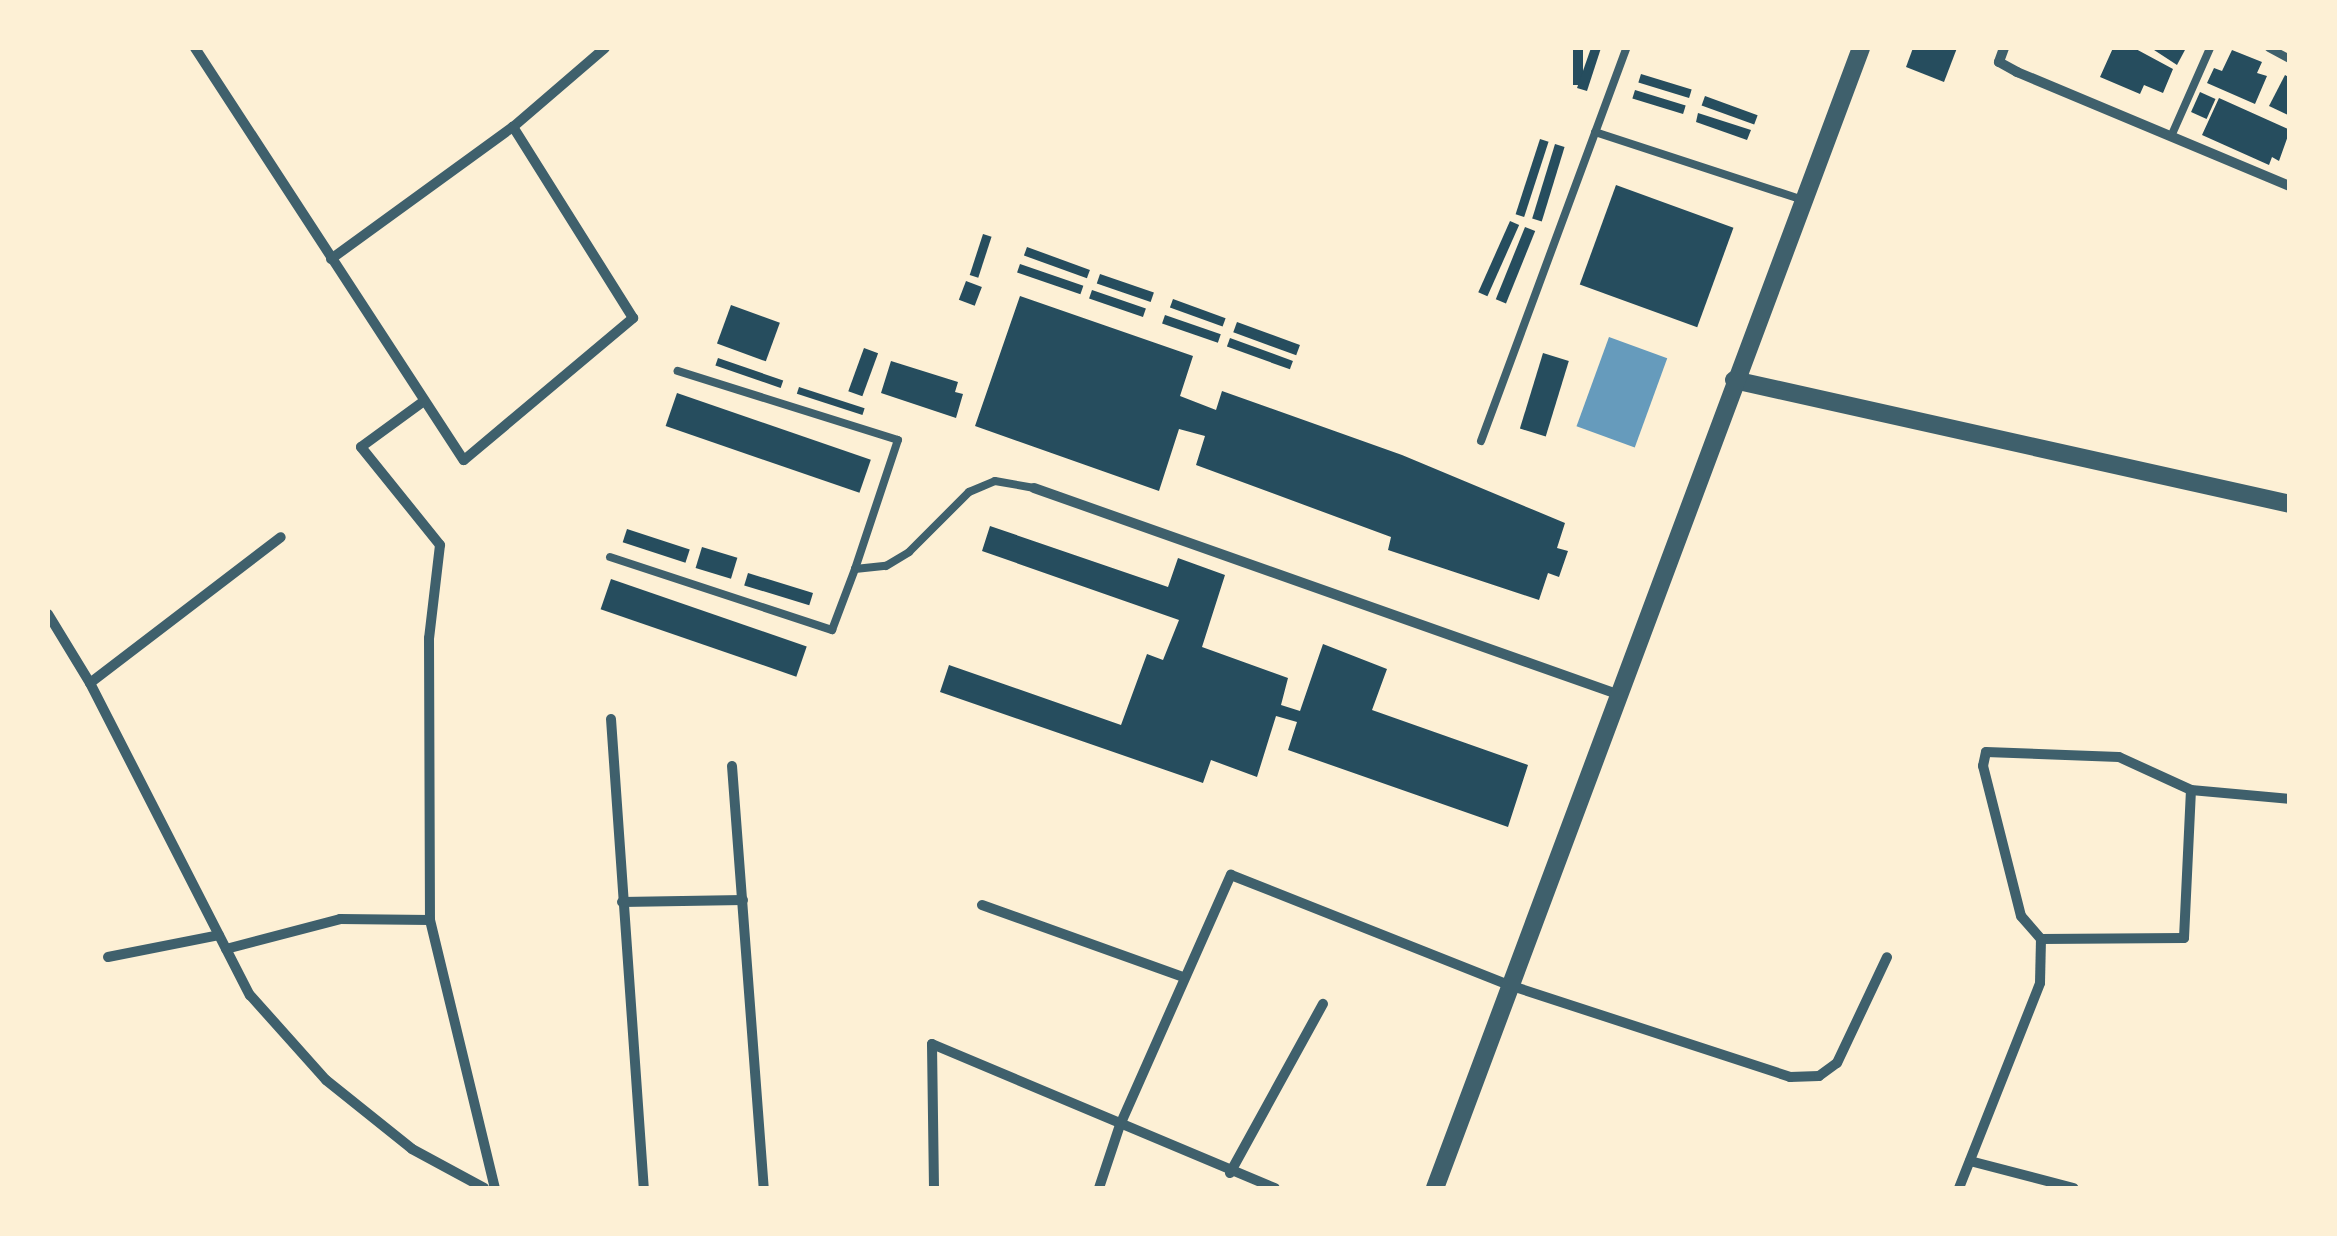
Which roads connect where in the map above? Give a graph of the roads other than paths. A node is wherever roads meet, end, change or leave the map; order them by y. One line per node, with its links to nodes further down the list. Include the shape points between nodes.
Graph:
1 (195, 48): 14 (street)
2 (605, 48): 9 (street)
3 (1626, 48): 10 (lane)
4 (1861, 48): 13 (street)
5 (2004, 48): 11 (street, via 1999,62 2017,72)
6 (2210, 48): 11 (lane)
7 (2269, 48): 8 (lane)
8 (2290, 59)
9 (513, 127): 14 (street); 17 (street, via 633,318 464,460)
10 (1595, 132): 13 (lane); 18 (lane)
11 (2173, 132): 12 (street)
12 (2290, 186)
13 (1803, 200): 16 (street)
14 (331, 259): 17 (street)
15 (678, 371): 23 (lane, via 898,440)
16 (1734, 380): 20 (street); 26 (street)
17 (424, 401): 34 (street, via 361,447 440,546 429,638)
18 (1481, 441)
19 (1034, 488): 23 (lane, via 995,481 968,492 908,552 886,566); 26 (street)
20 (2290, 504)
21 (281, 537): 25 (street)
22 (610, 556): 23 (lane, via 832,630)
23 (855, 569)
24 (48, 614): 25 (street)
25 (90, 683): 35 (street)
26 (1617, 694): 41 (street)
27 (611, 719): 32 (street)
28 (732, 766): 31 (street)
29 (2191, 790): 30 (street); 36 (street, via 2184,938); 36 (street, via 2119,758 1986,752 1983,766 2017,900)
30 (2290, 799)
31 (742, 900): 32 (street); 49 (street)
32 (622, 902): 48 (street)
33 (982, 905): 40 (street)
34 (430, 920): 37 (street, via 340,919); 47 (street)
35 (219, 935): 37 (street); 39 (street)
36 (2041, 939): 44 (street, via 2040,983)
37 (226, 949): 46 (street, via 250,995 326,1080 412,1149)
38 (1886, 957): 41 (street, via 1837,1063 1819,1076 1790,1077)
39 (108, 958)
40 (1183, 977): 41 (street, via 1230,875); 43 (street)
41 (1509, 985): 53 (street)
42 (1322, 1004): 45 (street)
43 (1120, 1126): 45 (street); 50 (street, via 932,1044); 51 (street)
44 (1970, 1161): 54 (street); 55 (street)
45 (1230, 1173): 52 (street)
46 (484, 1188)
47 (494, 1188)
48 (644, 1188)
49 (764, 1188)
50 (934, 1188)
51 (1099, 1188)
52 (1274, 1188)
53 (1435, 1188)
54 (1959, 1188)
55 (2074, 1188)

